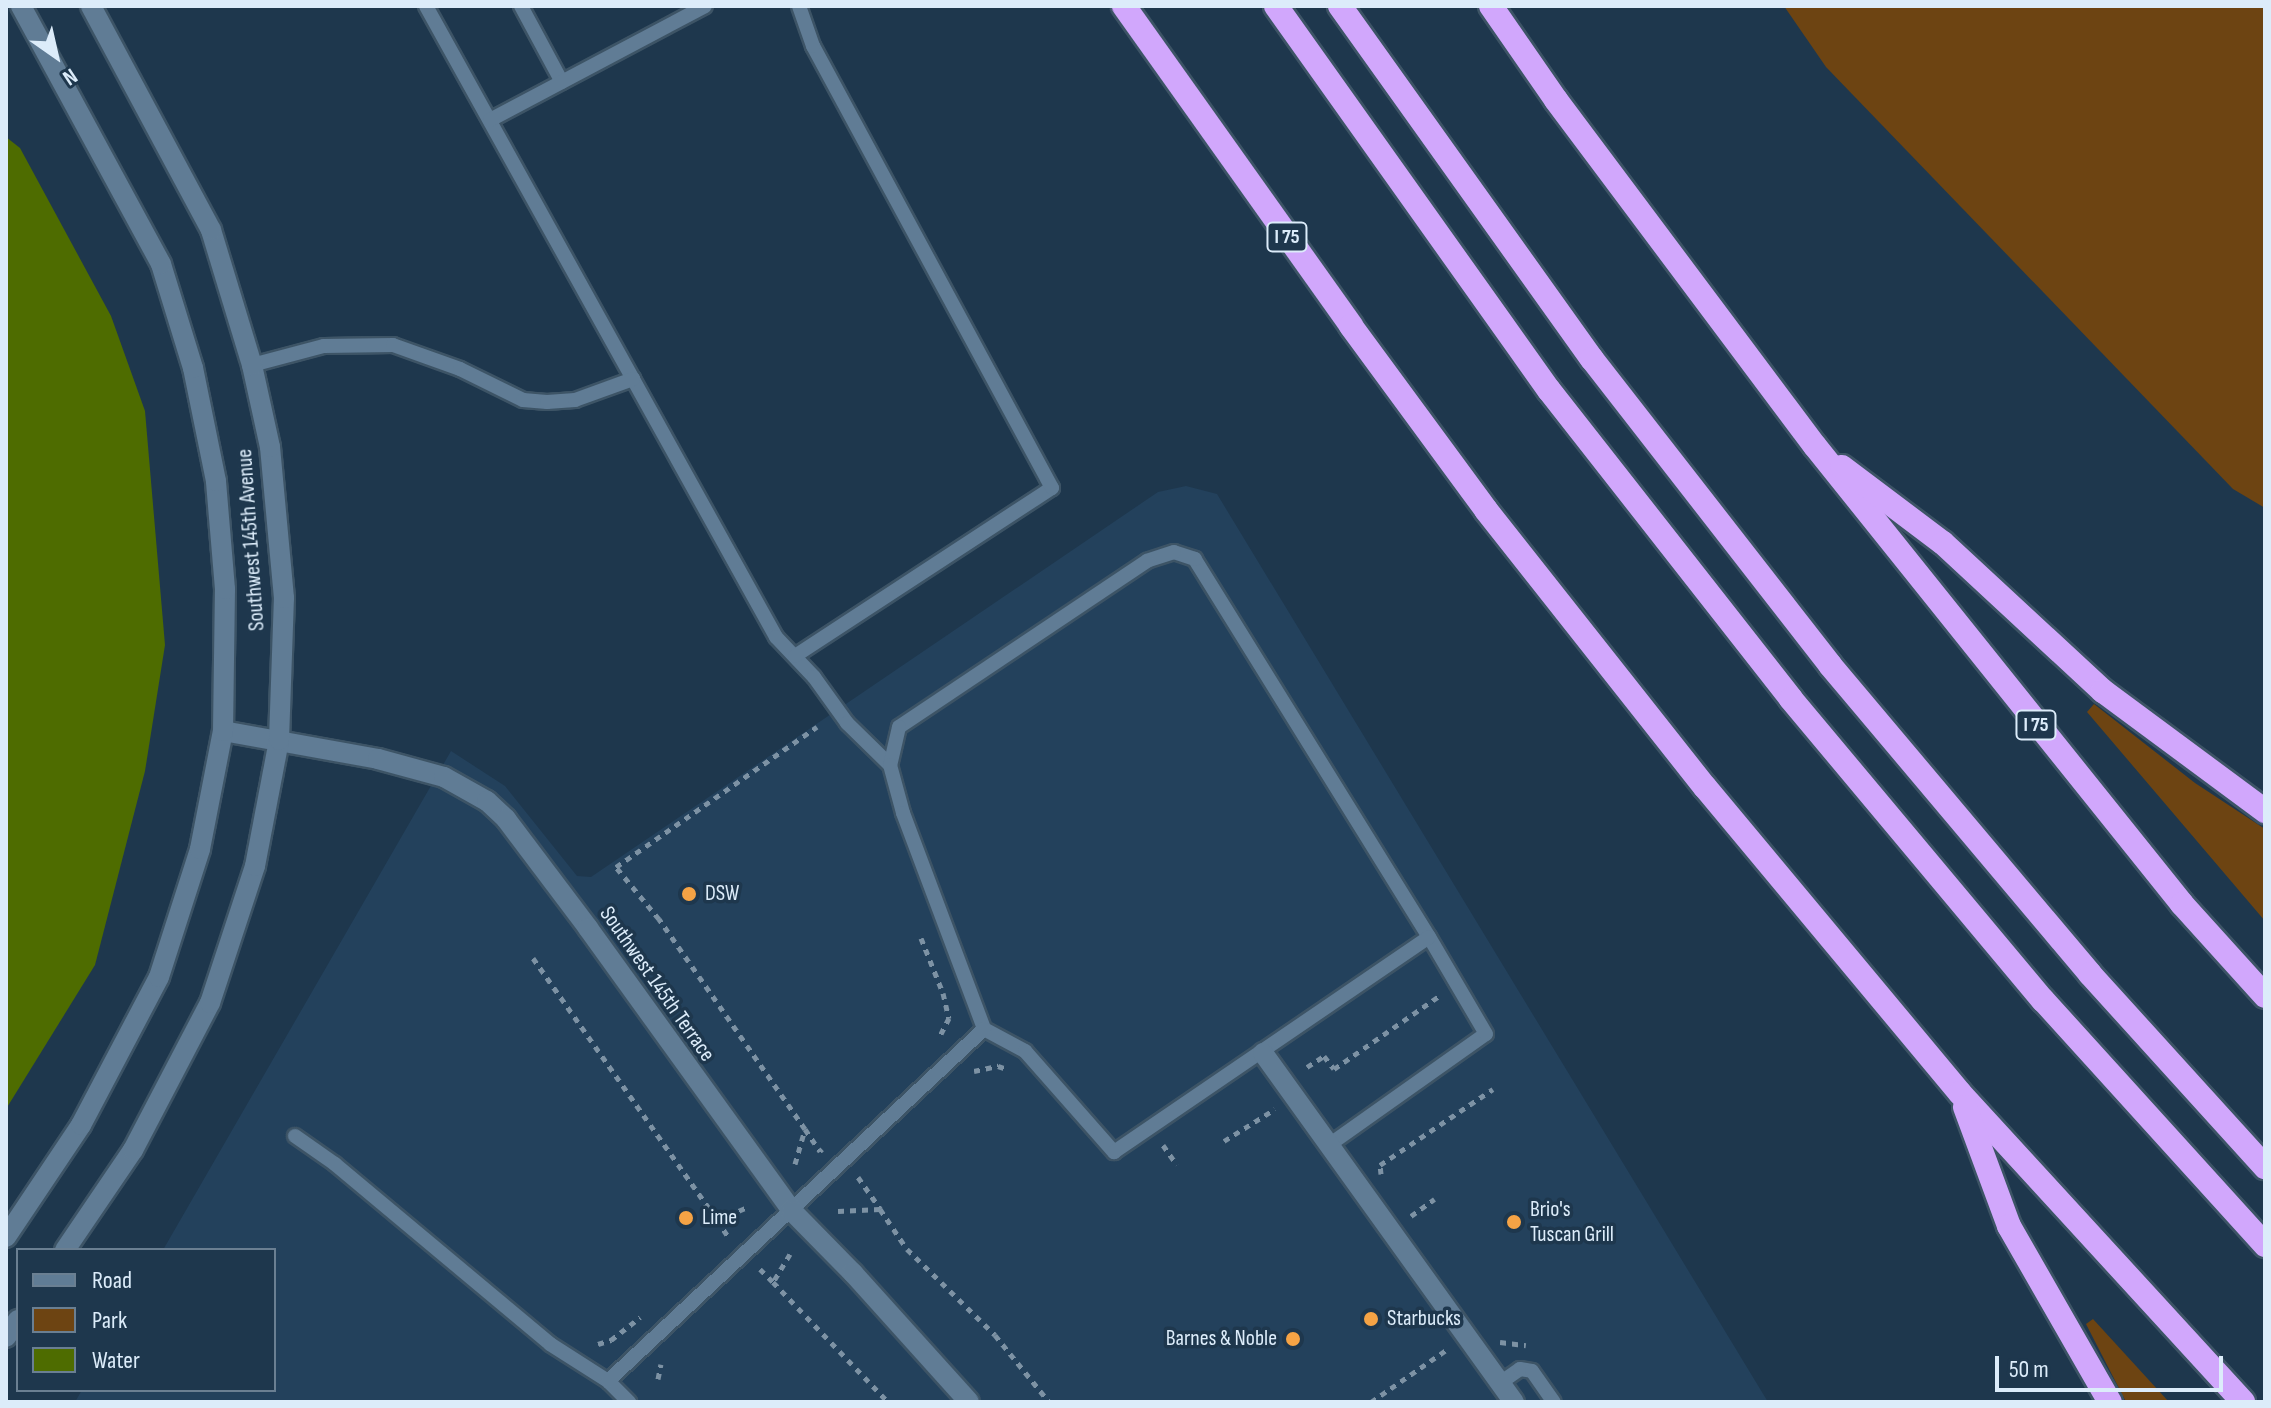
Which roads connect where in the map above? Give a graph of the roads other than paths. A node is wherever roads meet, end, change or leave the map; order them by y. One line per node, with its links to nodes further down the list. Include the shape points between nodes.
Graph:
1 (21, 6): 17 (street, Southwest 145th Avenue, via 161,264 193,368 216,481 225,589)
2 (91, 6): 13 (street, Southwest 145th Avenue, via 211,230)
3 (426, 6): 12 (lane)
4 (521, 6): 11 (lane)
5 (705, 6): 11 (lane)
6 (799, 6): 16 (lane, via 813,46 1052,488)
7 (1124, 6): 25 (highway, I 75, via 1486,510 1811,917)
8 (1276, 6): 31 (highway, via 1549,390 1791,699 2043,1000)
9 (1340, 6): 28 (highway, via 1592,359 1830,665 2090,974)
10 (1491, 6): 15 (highway, I 75)
11 (562, 82): 12 (lane)
12 (490, 120): 14 (lane)
13 (252, 365): 14 (lane, via 324,346 393,345 460,369 523,400 547,402 575,400); 18 (street, Southwest 145th Avenue, via 270,447 284,598)
14 (633, 379): 16 (lane, via 776,637)
15 (1815, 446): 20 (highway, via 1943,543 2103,691); 22 (highway, I 75, via 2182,904)
16 (795, 656): 19 (lane, via 847,723)
17 (223, 731): 18 (street, Southwest 145th Terrace); 30 (street, Southwest 145th Avenue, via 200,849 159,977 81,1125)
18 (279, 740): 29 (street, Southwest 145th Terrace, via 444,777 497,810); 32 (street, Southwest 145th Avenue, via 255,866 210,1003 133,1150)
19 (890, 765): 21 (lane, via 899,727 1147,561 1174,552 1195,559); 23 (lane)
20 (2265, 811)
21 (1429, 937): 24 (lane); 27 (lane, via 1486,1034)
22 (2265, 996)
23 (984, 1029): 24 (lane, via 1025,1051 1114,1152); 29 (lane)
24 (1263, 1053): 27 (street)
25 (1960, 1093): 39 (highway, via 2009,1226); 40 (highway, I 75)
26 (295, 1136): 33 (lane, via 550,1344)
27 (1329, 1145): 34 (street)
28 (2265, 1167)
29 (792, 1211): 33 (lane); 36 (street, Southwest 145th Terrace)
30 (6, 1237)
31 (2265, 1245)
32 (66, 1248)
33 (608, 1381): 35 (lane)
34 (1500, 1383): 37 (street); 38 (lane, via 1520,1369 1532,1371)
35 (629, 1402)
36 (969, 1402)
37 (1514, 1402)
38 (1554, 1402)
39 (2110, 1402)
40 (2243, 1402)

